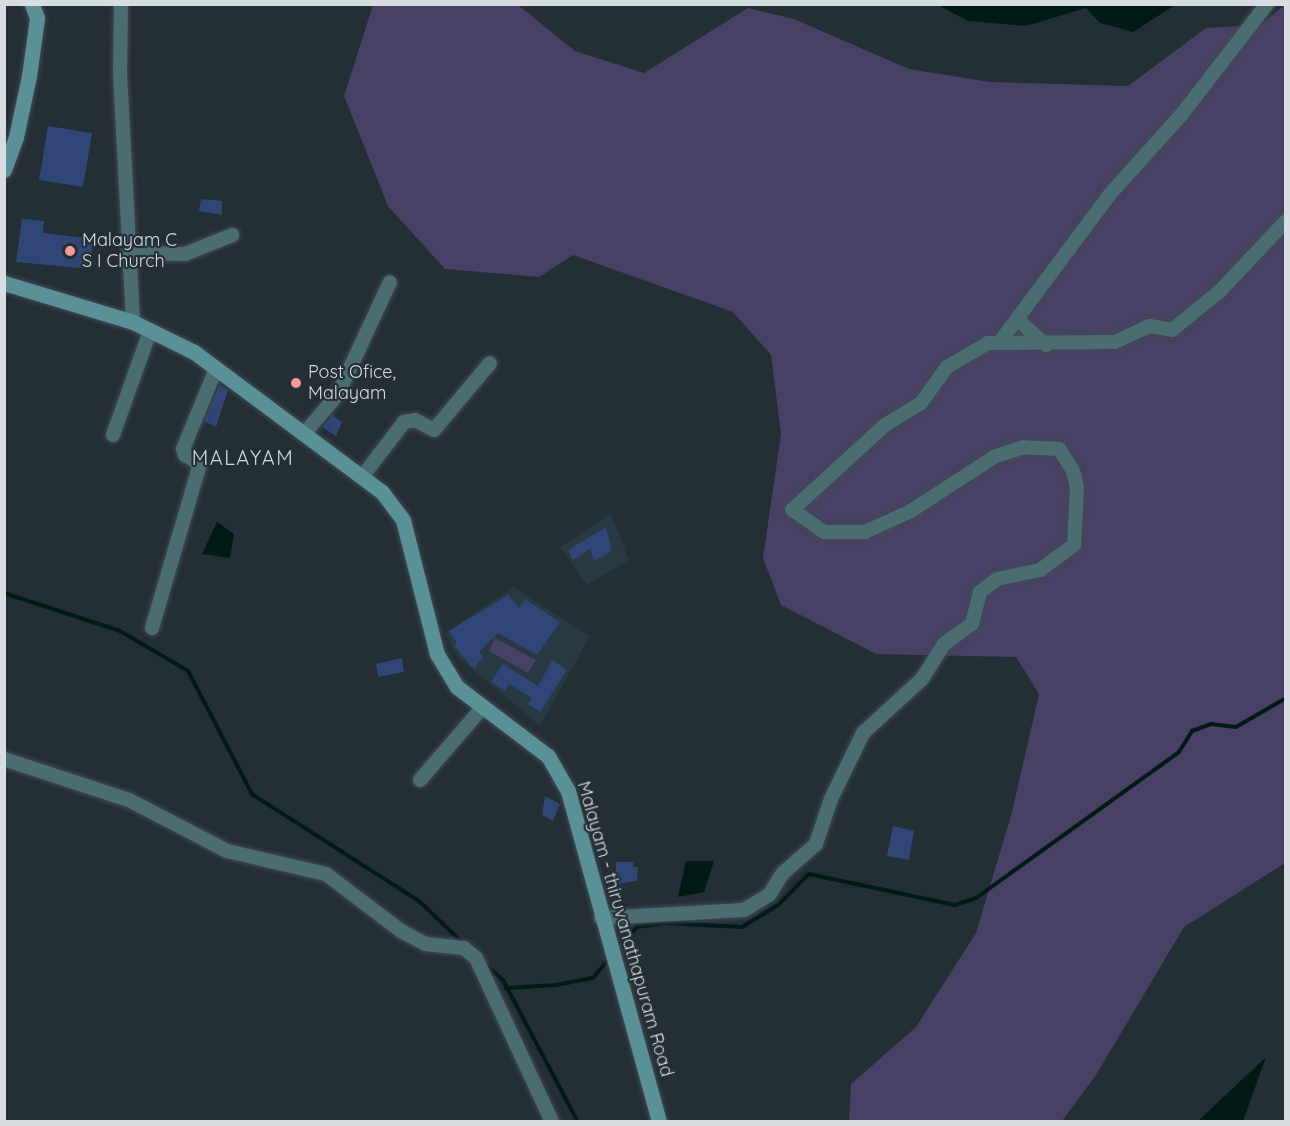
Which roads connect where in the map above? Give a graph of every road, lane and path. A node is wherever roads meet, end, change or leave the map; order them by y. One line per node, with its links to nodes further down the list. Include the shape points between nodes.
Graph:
1 (32, 4): 4 (main road, via 37,18 29,76 16,137)
2 (121, 4): 7 (street, via 120,74)
3 (1267, 4): 10 (street, via 1182,114 1110,194)
4 (4, 170)
5 (1286, 221): 14 (street, via 1220,291 1172,330 1150,326 1115,342)
6 (232, 235): 7 (street, via 185,254)
7 (129, 253): 11 (street)
8 (390, 282): 17 (street, via 338,394)
9 (4, 283): 11 (main road, Malayam - thiruvanathapuram Road)
10 (1017, 319): 13 (street); 14 (street)
11 (133, 322): 12 (main road, Malayam - thiruvanathapuram Road)
12 (150, 331): 16 (main road, Malayam - thiruvanathapuram Road, via 194,352); 18 (street)
13 (999, 343): 14 (street); 24 (street, via 988,343 947,367 921,403 885,425 792,510 824,532 866,532 911,511 994,457 1024,447 1059,449 1073,471 1077,488 1074,545 1040,570 997,579 980,592 972,624 945,644 922,679 863,733 831,799 816,844 783,873 769,895 744,910)
14 (1046, 345)
15 (490, 363): 19 (street, via 434,430 415,420 404,422)
16 (216, 369): 17 (main road, Malayam - thiruvanathapuram Road); 20 (street, via 183,449 185,455 200,464)
17 (304, 434): 19 (main road, Malayam - thiruvanathapuram Road)
18 (113, 435)
19 (362, 477): 21 (main road, Malayam - thiruvanathapuram Road, via 382,492 403,520 437,654 457,687)
20 (152, 628)
21 (483, 707): 23 (street); 24 (main road, Malayam - thiruvanathapuram Road, via 548,756 559,770)
22 (4, 759): 25 (street, via 129,800 227,851 326,874 401,932 425,944 464,948 476,958)
23 (420, 780)
24 (601, 918): 26 (main road, Malayam - thiruvanathapuram Road)
25 (552, 1122)
26 (659, 1122)

